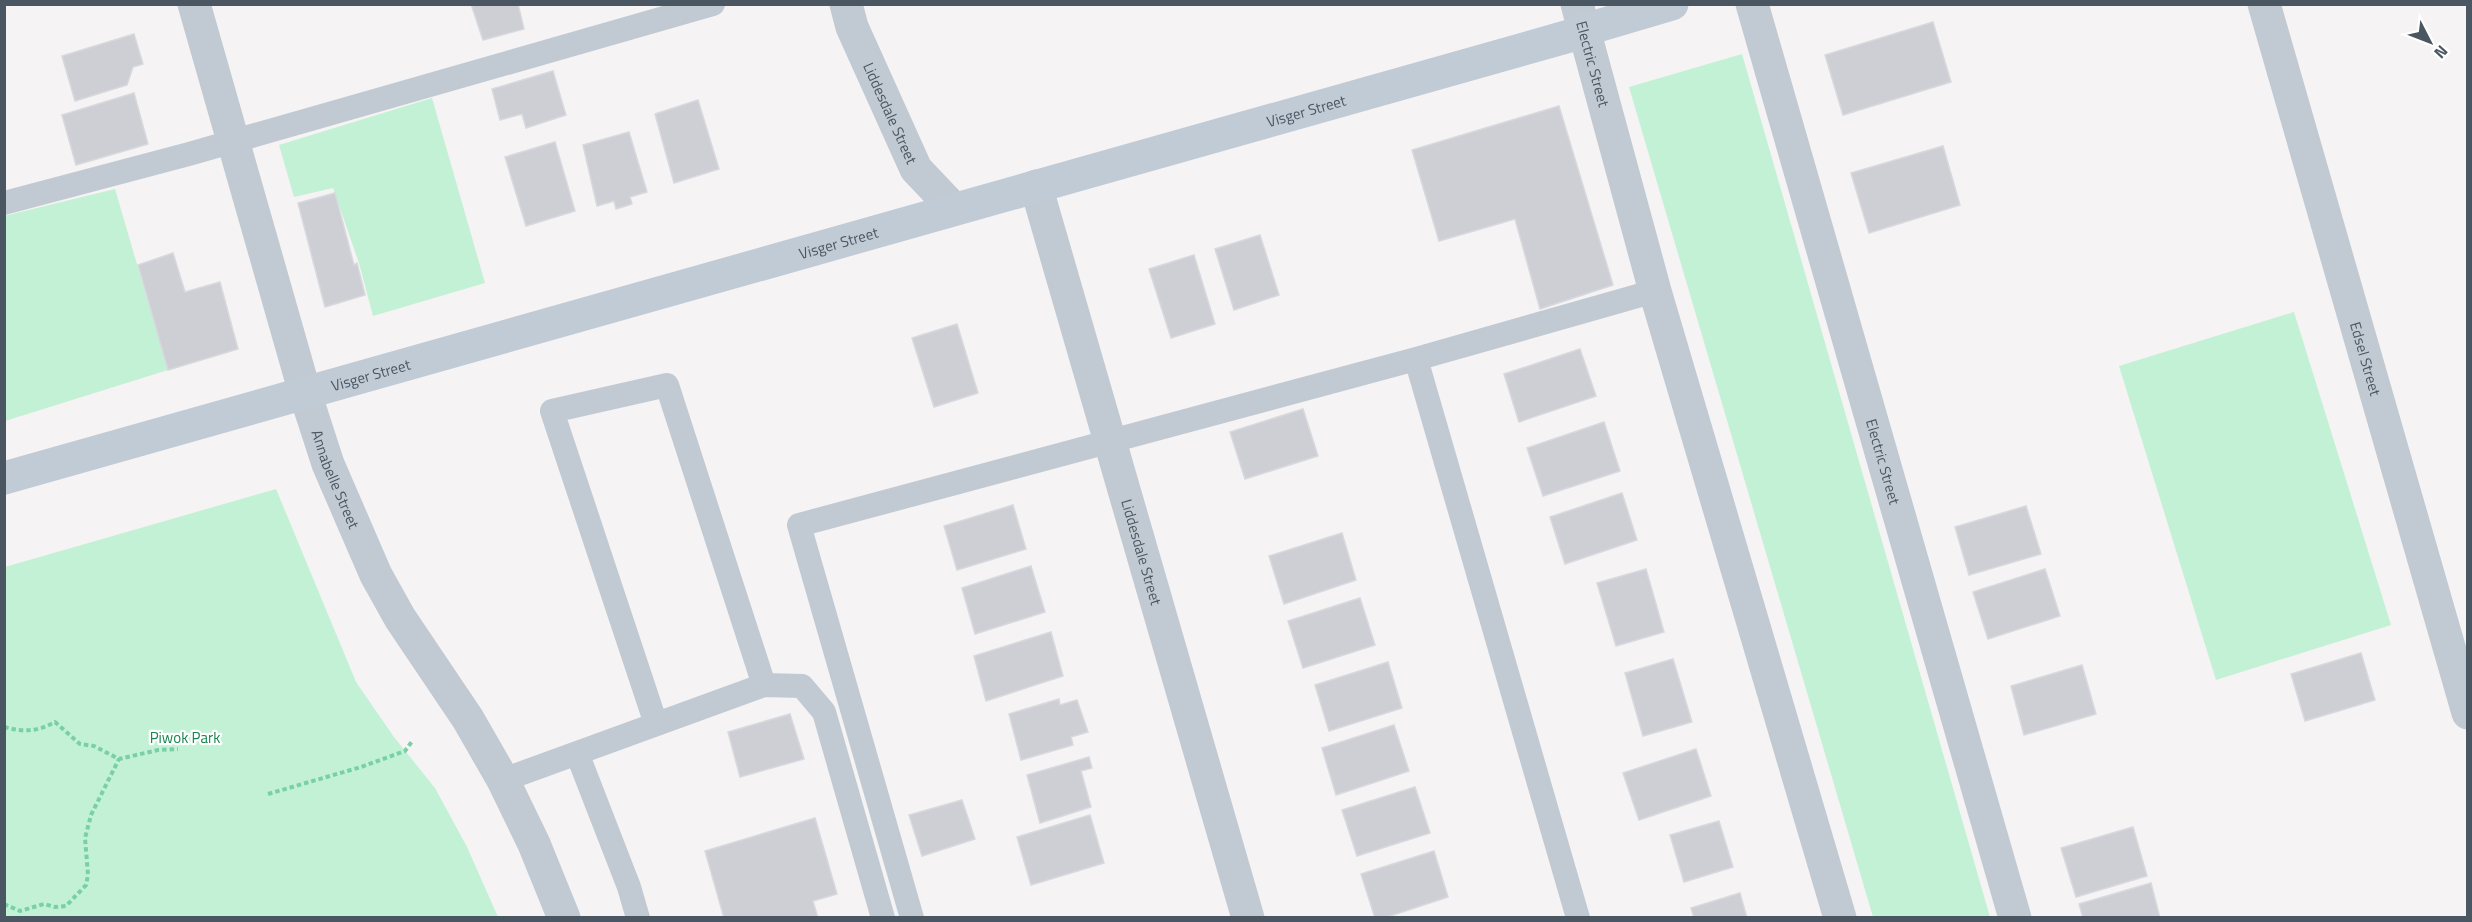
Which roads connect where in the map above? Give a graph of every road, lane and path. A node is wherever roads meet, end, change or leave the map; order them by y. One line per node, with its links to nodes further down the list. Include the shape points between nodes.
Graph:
1 (194, 4): 8 (street, Annabelle Street)
2 (713, 4): 8 (lane)
3 (846, 4): 11 (street, Liddesdale Street, via 852,27 916,169)
4 (1672, 4): 7 (street, Visger Street)
5 (1752, 4): 35 (street, Electric Street)
6 (2264, 4): 18 (street, Edsel Street)
7 (1581, 17): 9 (street, Visger Street, via 1573,35); 12 (street, Electric Street)
8 (233, 141): 10 (lane); 14 (street, Annabelle Street)
9 (1036, 186): 11 (street, Visger Street); 15 (street, Liddesdale Street)
10 (4, 203)
11 (954, 209): 14 (street, Visger Street)
12 (1655, 291): 13 (lane); 34 (street, Electric Street)
13 (1416, 359): 15 (lane); 33 (lane)
14 (305, 393): 16 (street, Visger Street); 25 (street, Annabelle Street, via 328,464 376,575)
15 (1108, 440): 31 (lane, via 799,525); 32 (street, Liddesdale Street)
16 (4, 478)
17 (764, 685): 19 (lane); 19 (lane, via 667,385 552,411); 30 (lane, via 802,686 824,712)
18 (2468, 712)
19 (656, 724): 23 (lane)
20 (4, 727): 24 (path, via 36,731 55,722 80,744 94,746)
21 (413, 740): 26 (path, via 405,750 361,767)
22 (178, 748): 24 (path)
23 (577, 753): 25 (lane); 29 (lane)
24 (119, 759): 27 (path, via 91,815 85,838 88,875 76,898 66,906 44,904 20,911)
25 (503, 780): 28 (street, Annabelle Street)
26 (268, 794)
27 (4, 904)
28 (564, 918)
29 (638, 918)
30 (883, 918)
31 (912, 918)
32 (1248, 918)
33 (1578, 918)
34 (1840, 918)
35 (2015, 918)

